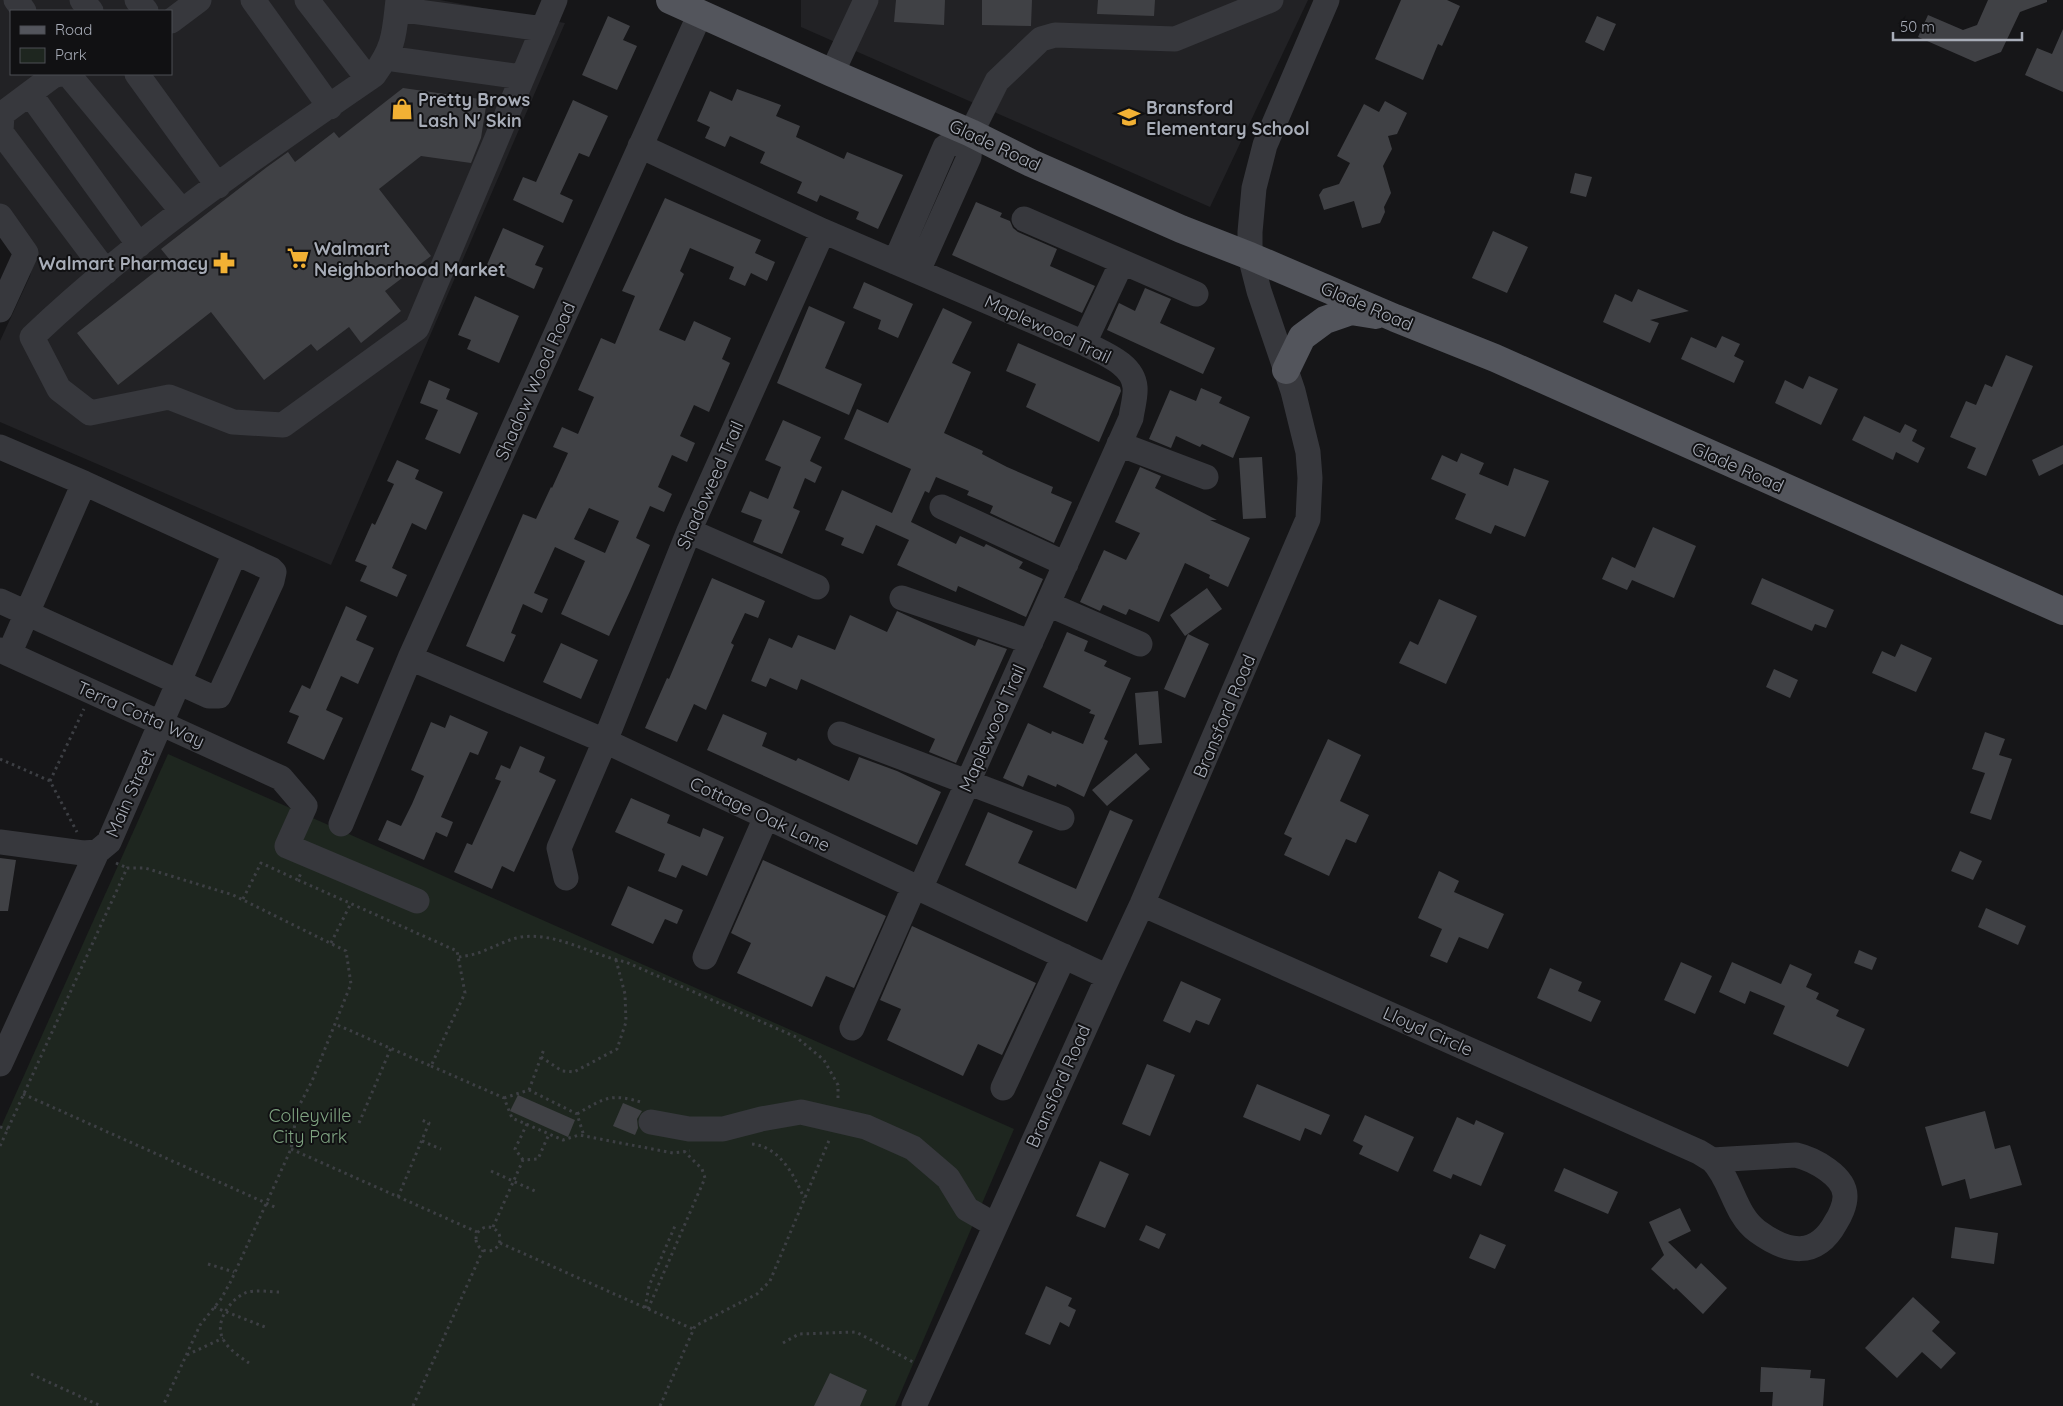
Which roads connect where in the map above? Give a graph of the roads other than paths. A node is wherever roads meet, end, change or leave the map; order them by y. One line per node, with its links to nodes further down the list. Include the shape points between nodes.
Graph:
1 (137, 0): 11 (street)
2 (199, 0): 13 (street)
3 (253, 0): 23 (street)
4 (306, 0): 21 (street)
5 (555, 0): 14 (street)
6 (670, 0): 12 (main road, Glade Road)
7 (866, 0): 16 (street)
8 (1272, 0): 25 (street, via 1175,39 1063,35 1041,39 997,81)
9 (1319, 2): 33 (street, Bransford Road, via 1266,145 1254,188)
10 (397, 4): 14 (street); 15 (street, via 392,45)
11 (145, 10)
12 (700, 14): 16 (main road, Glade Road); 26 (street, Shadow Wood Road)
13 (172, 20)
14 (543, 29): 20 (street)
15 (386, 58): 20 (street); 21 (street)
16 (832, 73): 25 (main road, Glade Road)
17 (58, 75): 22 (street)
18 (69, 75): 28 (street)
19 (138, 75): 27 (street)
20 (522, 78): 36 (street, via 417,328 283,425 233,422 169,397 90,413 59,389 32,337)
21 (368, 79): 23 (street)
22 (30, 94): 24 (street, via 2,114); 32 (street)
23 (330, 107): 27 (street)
24 (0, 131): 36 (street)
25 (971, 133): 33 (main road, Glade Road, via 1031,163); 34 (street, via 945,148); 37 (street, via 968,157)
26 (640, 146): 31 (street, Maplewood Trail); 60 (street, Shadow Wood Road)
27 (218, 186): 28 (street)
28 (182, 210): 32 (street)
29 (0, 216): 39 (street, via 26,253)
30 (1024, 218): 35 (street)
31 (823, 231): 34 (street, Maplewood Trail); 48 (street, Shadoweed Trail)
32 (139, 245): 36 (street)
33 (1250, 256): 40 (main road, Glade Road); 42 (street, Bransford Road)
34 (895, 262): 37 (street, Maplewood Trail)
35 (1122, 262): 38 (street); 41 (street)
36 (106, 272)
37 (918, 272): 41 (street, Maplewood Trail)
38 (1196, 294)
39 (0, 310)
40 (1395, 318): 42 (main road, via 1351,310 1325,320 1302,337); 55 (main road, Glade Road, via 1495,358)
41 (1084, 343): 43 (street, Maplewood Trail, via 1123,365 1133,380 1131,418)
42 (1286, 370): 74 (street, Bransford Road, via 1308,452 1308,519)
43 (1119, 444): 45 (street); 50 (street, Maplewood Trail)
44 (0, 447): 46 (street)
45 (1206, 477)
46 (84, 483): 49 (street); 56 (street)
47 (942, 507): 50 (street)
48 (689, 531): 51 (street); 64 (street, Shadoweed Trail)
49 (235, 553): 61 (street, Main Street); 61 (street, via 271,569 274,572 272,581 220,696 209,696)
50 (1066, 564): 54 (street, Maplewood Trail)
51 (817, 587)
52 (902, 598): 57 (street)
53 (0, 601): 56 (street)
54 (1048, 604): 57 (street, Maplewood Trail); 58 (street)
55 (2063, 611)
56 (27, 614): 59 (street); 61 (street)
57 (1031, 642): 65 (street, Maplewood Trail)
58 (1140, 644)
59 (5, 652): 62 (street, Terra Cotta Way)
60 (410, 658): 64 (street, Cottage Oak Lane); 68 (street, Shadow Wood Road)
61 (178, 682): 62 (street, Main Street)
62 (161, 723): 70 (street, Main Street, via 109,842); 73 (street, Terra Cotta Way, via 281,778 305,806 287,846)
63 (840, 734): 65 (street)
64 (605, 741): 66 (street, Cottage Oak Lane); 71 (street, Shadoweed Trail, via 559,848)
65 (968, 783): 67 (street); 72 (street, Maplewood Trail)
66 (766, 817): 72 (street, Cottage Oak Lane); 76 (street)
67 (1062, 818)
68 (341, 824)
69 (0, 842): 70 (street, Main Street)
70 (96, 852): 79 (street)
71 (566, 878)
72 (917, 888): 75 (street, Cottage Oak Lane); 78 (street, Maplewood Trail)
73 (417, 901)
74 (1142, 904): 77 (street, Bransford Road); 82 (street, Lloyd Circle)
75 (1064, 956): 77 (street, Cottage Oak Lane); 80 (street)
76 (705, 957)
77 (1108, 976): 83 (street, Bransford Road)
78 (852, 1028)
79 (0, 1064)
80 (1003, 1088)
81 (651, 1122): 83 (street, via 689,1129 724,1130 801,1112 866,1127 913,1148 948,1178 967,1209)
82 (1712, 1160): 82 (street, Lloyd Circle, via 1727,1180 1746,1220 1756,1231 1786,1248 1800,1250 1818,1245 1829,1235 1840,1216 1846,1197 1843,1187 1826,1168 1810,1158 1796,1155)
83 (995, 1225): 84 (street, Bransford Road)
84 (914, 1406)

